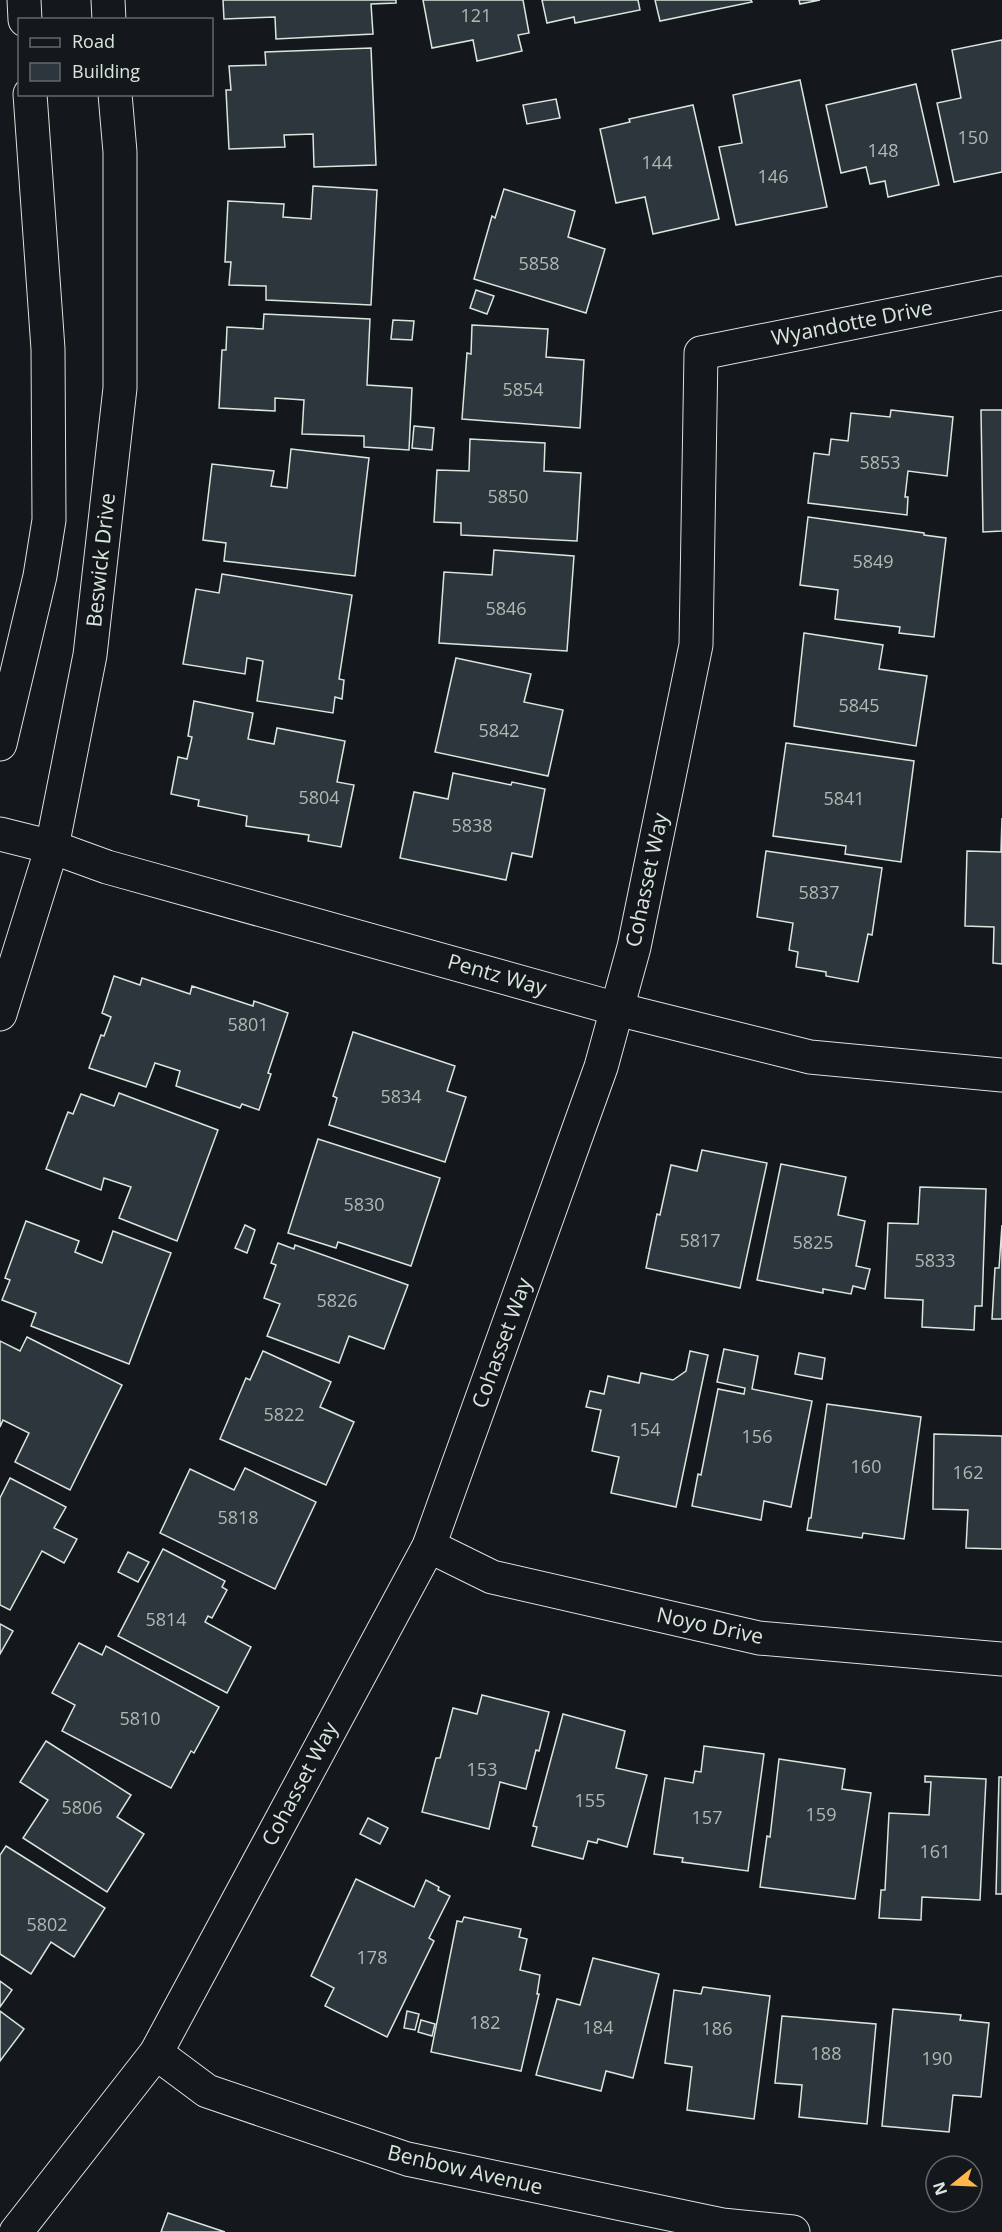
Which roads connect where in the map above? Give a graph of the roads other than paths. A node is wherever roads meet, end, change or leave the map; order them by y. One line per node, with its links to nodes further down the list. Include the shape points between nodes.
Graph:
1 (24, 0): 3 (street)
2 (108, 0): 4 (street)
3 (25, 18)
4 (110, 18)
5 (30, 96): 9 (street, via 48,349 49,520 40,576)
6 (115, 96): 11 (street, Beswick Drive, via 120,152 120,388 90,655)
7 (1002, 293): 8 (street, Wyandotte Drive)
8 (701, 353): 12 (street, Cohasset Way, via 696,645 634,947)
9 (0, 744)
10 (0, 834): 11 (street, Pentz Way)
11 (52, 847): 12 (street, Pentz Way, via 107,867); 13 (street, Beswick Drive)
12 (617, 1009): 14 (street, Pentz Way, via 810,1057); 15 (street, Cohasset Way, via 601,1067)
13 (0, 1014)
14 (1002, 1075)
15 (429, 1546): 16 (street, Noyo Drive, via 492,1577 759,1638); 17 (street, Cohasset Way)
16 (1002, 1659)
17 (156, 2053): 18 (street, Cohasset Way); 19 (street, Benbow Avenue, via 207,2091 406,2159 722,2225)
18 (16, 2232)
19 (793, 2232)

